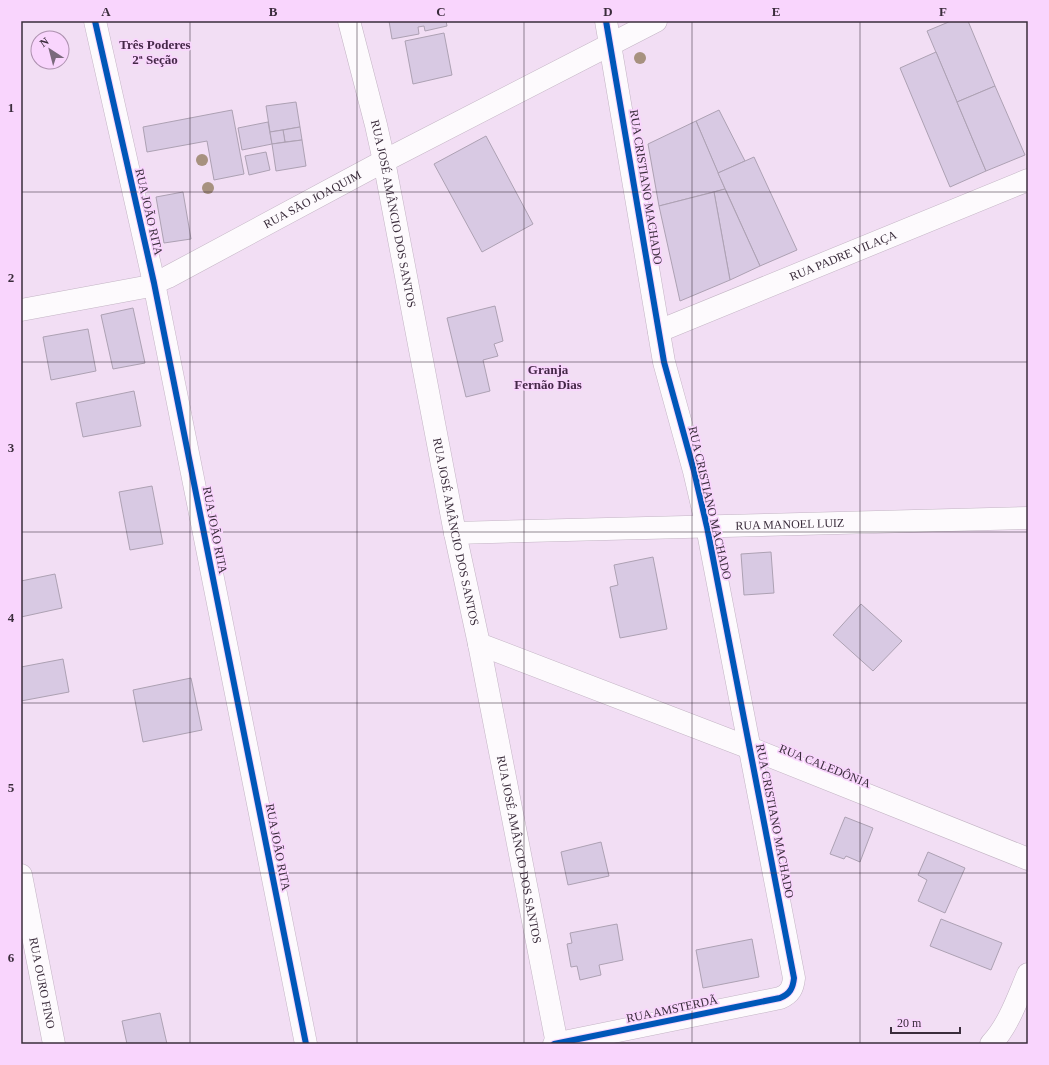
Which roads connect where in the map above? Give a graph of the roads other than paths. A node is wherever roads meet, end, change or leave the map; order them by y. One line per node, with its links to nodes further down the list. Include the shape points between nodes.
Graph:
1 (95, 21): 8 (street, RUA JOÃO RITA)
2 (349, 21): 6 (street, RUA JOSÉ AMÂNCIO DOS SANTOS)
3 (606, 21): 5 (street, RUA CRISTIANO MACHADO)
4 (656, 21): 5 (street, RUA SÃO JOAQUIM)
5 (610, 44): 6 (street, RUA SÃO JOAQUIM); 10 (street, RUA CRISTIANO MACHADO)
6 (384, 161): 8 (street, RUA SÃO JOAQUIM); 13 (street, RUA JOSÉ AMÂNCIO DOS SANTOS)
7 (1028, 180): 10 (street, RUA PADRE VILAÇA)
8 (154, 283): 9 (street, RUA SÃO JOAQUIM, via 133,290); 21 (street, RUA JOÃO RITA)
9 (21, 310)
10 (658, 331): 12 (street, RUA CRISTIANO MACHADO)
11 (1028, 518): 12 (street, RUA MANOEL LUIZ)
12 (707, 527): 13 (street, RUA MANOEL LUIZ); 15 (street, RUA CRISTIANO MACHADO)
13 (456, 533): 14 (street, RUA JOSÉ AMÂNCIO DOS SANTOS)
14 (479, 644): 15 (street, RUA CALEDÔNIA); 22 (street, RUA JOSÉ AMÂNCIO DOS SANTOS)
15 (750, 748): 16 (street, RUA CALEDÔNIA); 19 (street, RUA CRISTIANO MACHADO, via 794,978)
16 (1028, 859)
17 (21, 875): 20 (street, RUA OURO FINO)
18 (1028, 974): 23 (street, via 1009,1017)
19 (791, 990): 22 (street, RUA AMSTERDÃ, via 780,998)
20 (54, 1044)
21 (306, 1044)
22 (556, 1044)
23 (991, 1044)

